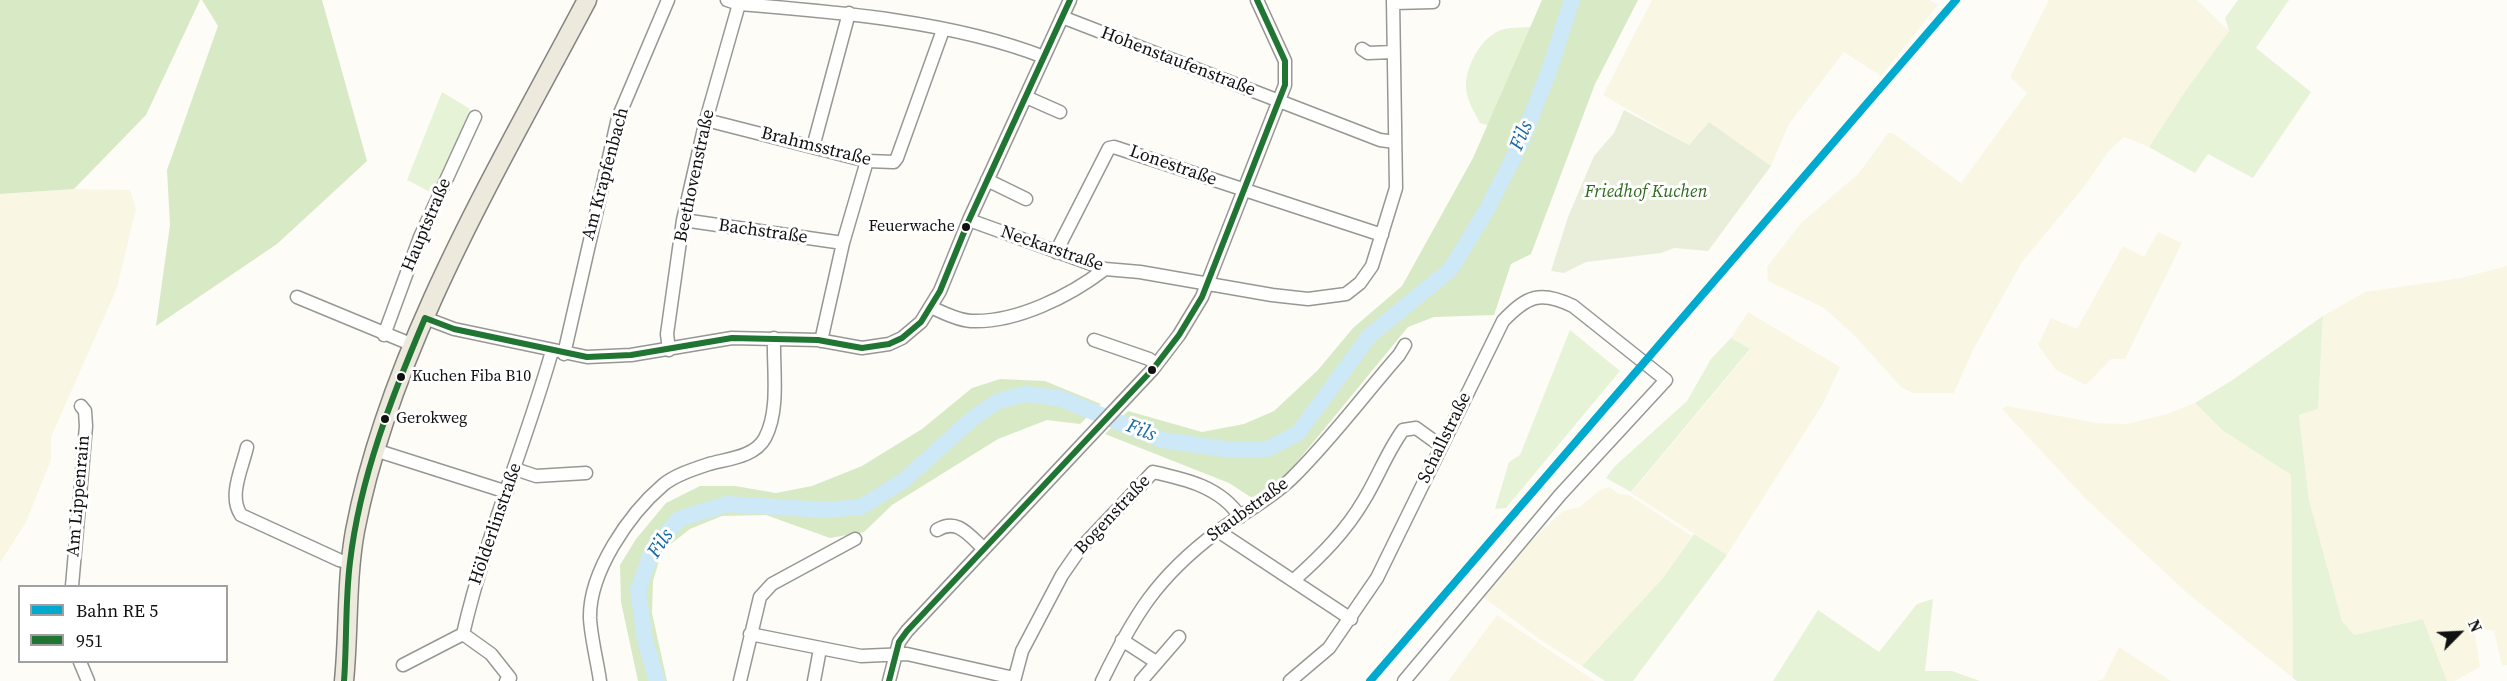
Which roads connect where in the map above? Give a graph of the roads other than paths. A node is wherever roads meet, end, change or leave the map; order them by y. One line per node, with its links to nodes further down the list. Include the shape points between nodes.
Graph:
1 (587, 0): 34 (main road, Hauptstraße, via 466,230)
2 (668, 0): 42 (street, Am Krapfenbach, via 618,118)
3 (1070, 0): 9 (street)
4 (1257, 0): 15 (street, via 1285,61 1285,85)
5 (733, 2): 8 (street); 18 (street, Beethovenstraße)
6 (1393, 2): 7 (street, Neckarstraße); 12 (street, Neckarstraße)
7 (1433, 2)
8 (849, 13): 10 (street); 20 (street)
9 (1062, 17): 13 (street); 15 (street, Hohenstaufenstraße)
10 (943, 30): 13 (street); 21 (street, Brahmsstraße, via 897,158 885,163)
11 (1362, 49): 12 (street)
12 (1394, 52): 19 (street, Neckarstraße)
13 (1044, 57): 14 (street)
14 (1026, 97): 16 (street); 22 (street)
15 (1279, 102): 19 (street, Hohenstaufenstraße); 23 (street)
16 (1060, 112)
17 (475, 117): 35 (street, Hauptstraße, via 420,237)
18 (706, 120): 20 (street, Brahmsstraße); 25 (street, Beethovenstraße)
19 (1395, 142): 27 (street, Neckarstraße, via 1396,188)
20 (813, 147): 21 (street, Brahmsstraße)
21 (867, 161): 28 (street)
22 (987, 180): 24 (street); 26 (street)
23 (1244, 190): 27 (street, Lonestraße); 29 (street, Lonestraße, via 1119,147 1109,148); 31 (street)
24 (1026, 199)
25 (683, 220): 28 (street, Bachstraße); 41 (street, Beethovenstraße, via 667,334)
26 (969, 220): 29 (street, Neckarstraße); 33 (street)
27 (1382, 235): 31 (street, Neckarstraße, via 1367,274 1346,294 1308,299)
28 (843, 243): 38 (street)
29 (1056, 252): 30 (street, Neckarstraße)
30 (1104, 269): 31 (street, Neckarstraße); 33 (street, via 1055,301 1005,317 970,321)
31 (1208, 283): 43 (street, via 1188,322)
32 (297, 297): 35 (street)
33 (931, 307): 38 (street, via 916,326 889,344 862,348)
34 (425, 318): 39 (main road, Hauptstraße); 42 (street, via 454,329)
35 (384, 335): 39 (street)
36 (774, 338): 38 (street); 41 (street, via 732,338); 73 (street, via 772,419 765,440 737,457 682,474 664,484 630,518 596,578 590,617)
37 (1094, 340): 43 (street)
38 (821, 341)
39 (413, 345): 47 (main road, Hauptstraße)
40 (1405, 345): 51 (street, Staubstraße, via 1291,479)
41 (669, 350): 42 (street, via 603,357)
42 (558, 352): 48 (street, Hölderlinstraße)
43 (1156, 364): 55 (street)
44 (81, 406): 58 (street, Am Lippenrain, via 86,426)
45 (1441, 446): 57 (street, via 1416,428 1403,430 1364,502 1342,533); 59 (street, Schallstraße, via 1397,540); 80 (street, Schallstraße, via 1503,321 1529,299 1545,296 1573,306 1666,380 1560,495)
46 (247, 447): 56 (street, via 234,496 241,515)
47 (375, 450): 50 (street); 56 (main road, Hauptstraße)
48 (515, 469): 49 (street, via 536,476); 50 (street, Hölderlinstraße)
49 (586, 473)
50 (507, 492): 60 (street, Hölderlinstraße, via 478,572)
51 (1240, 517): 53 (street, Staubstraße); 69 (street, Bogenstraße, via 1234,507 1209,489 1153,472 1080,549 1022,651)
52 (937, 530): 55 (street, via 947,524 955,525)
53 (1218, 531): 57 (street); 63 (street, Staubstraße, via 1178,562 1160,582)
54 (855, 539): 61 (street, via 772,584 760,597)
55 (983, 548): 65 (street, via 907,631)
56 (350, 563): 71 (main road, Hauptstraße)
57 (1294, 580): 59 (street)
58 (72, 585)
59 (1351, 619): 79 (street, Schallstraße, via 1329,648)
60 (463, 634): 68 (street); 72 (street, via 491,654 510,678)
61 (750, 634): 64 (street); 74 (street)
62 (1179, 637): 66 (street)
63 (1122, 640): 66 (street); 77 (street, Staubstraße)
64 (820, 649): 65 (street, via 861,656); 75 (street)
65 (895, 654): 69 (street); 76 (street)
66 (1156, 662): 78 (street)
67 (80, 663): 70 (street)
68 (403, 665)
69 (1014, 680)
70 (88, 681)
71 (344, 681)
72 (506, 681)
73 (600, 681)
74 (740, 681)
75 (814, 681)
76 (889, 681)
77 (1102, 681)
78 (1142, 681)
79 (1290, 681)
80 (1404, 681)

